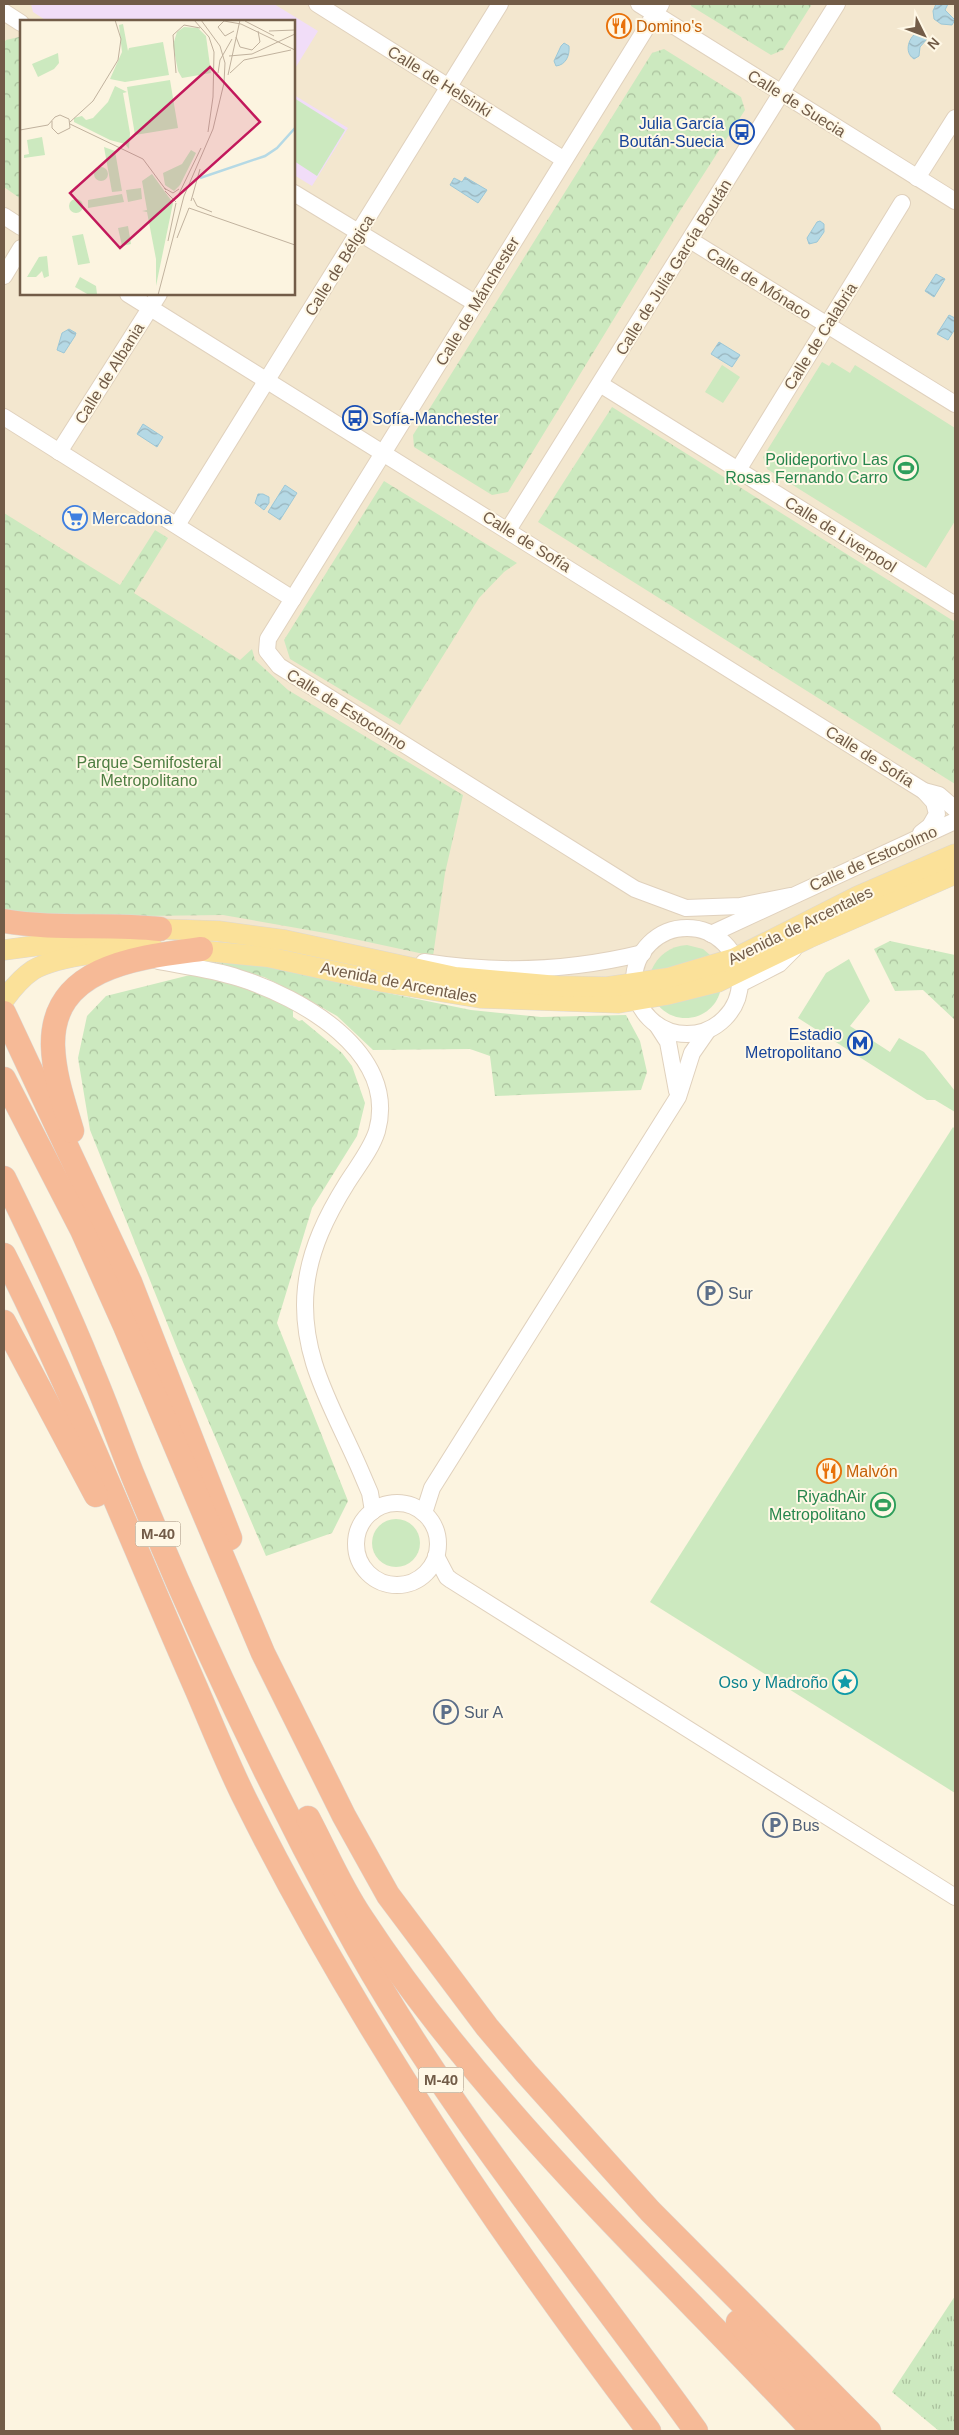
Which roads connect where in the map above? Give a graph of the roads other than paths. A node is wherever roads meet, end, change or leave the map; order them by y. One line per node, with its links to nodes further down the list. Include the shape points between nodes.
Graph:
1 (7, 4): 8 (street)
2 (317, 4): 6 (street, Calle de Helsinki)
3 (500, 4): 10 (street, Calle de Bélgica)
4 (639, 4): 7 (street, Calle de Suecia)
5 (837, 4): 11 (street, Calle de Julia García Boután)
6 (335, 8): 10 (street, Calle de Helsinki)
7 (658, 9): 11 (street, Calle de Suecia); 13 (street, Calle de Mánchester)
8 (4, 10): 9 (street)
9 (20, 22)
10 (449, 87): 13 (street, Calle de Helsinki); 20 (street, Calle de Bélgica)
11 (782, 93): 14 (street, Calle de Suecia); 21 (street, Calle de Julia García Boután)
12 (955, 118): 14 (street)
13 (564, 160): 26 (street, Calle de Mánchester)
14 (918, 178): 16 (street, Calle de Suecia)
15 (295, 193): 20 (street)
16 (955, 201)
17 (902, 203): 28 (street, Calle de Calabria)
18 (4, 216): 19 (street)
19 (20, 226)
20 (359, 233): 26 (street); 29 (street, Calle de Bélgica)
21 (690, 240): 28 (street, Calle de Mónaco); 30 (street, Calle de Julia García Boután)
22 (20, 250): 23 (street)
23 (4, 276)
24 (130, 295): 27 (street, Calle de Sofía)
25 (158, 295): 27 (street, Calle de Albania)
26 (475, 303): 34 (street, Calle de Mánchester)
27 (150, 308): 29 (street, Calle de Sofía); 33 (street, Calle de Albania)
28 (827, 325): 31 (street, Calle de Mónaco); 35 (street, Calle de Calabria)
29 (267, 380): 34 (street, Calle de Sofía); 36 (street, Calle de Bélgica)
30 (600, 384): 35 (street, Calle de Liverpool); 37 (street, Calle de Julia García Boután)
31 (955, 404)
32 (4, 417): 33 (street)
33 (59, 452): 36 (street)
34 (385, 454): 37 (street, Calle de Sofía); 38 (street, Calle de Mánchester)
35 (738, 470): 39 (street, Calle de Liverpool)
36 (177, 525): 38 (street)
37 (508, 530): 40 (street, Calle de Sofía)
38 (293, 599): 46 (street, Calle de Estocolmo, via 268,639 267,652 279,666 635,889 686,908 740,906)
39 (955, 605)
40 (924, 790): 41 (street, Calle de Sofía, via 939,795); 43 (street, Calle de Sofía, via 934,802 937,814 930,826)
41 (955, 809)
42 (955, 821): 43 (street, Calle de Estocolmo)
43 (911, 841): 46 (street, Calle de Estocolmo)
44 (955, 854): 56 (main road, Avenida de Arcentales, via 858,896)
45 (955, 874): 56 (main road, Avenida de Arcentales)
46 (790, 896): 49 (street, Calle de Estocolmo)
47 (4, 921): 48 (highway, via 35,926)
48 (160, 928): 50 (main road, Avenida de Arcentales, via 218,931); 52 (main road, Avenida de Arcentales)
49 (711, 934): 53 (street, via 699,930 673,930 651,943); 56 (street, via 725,944)
50 (286, 940): 53 (street, Avenida de Arcentales, via 350,944 399,957 483,969 570,967); 57 (main road, Avenida de Arcentales, via 455,978)
51 (201, 949): 54 (highway); 55 (main road, Avenida de Arcentales, via 119,950 79,956); 57 (main road, Avenida de Arcentales, via 268,957 383,982 480,998 619,1004)
52 (4, 950)
53 (643, 953): 57 (street, via 635,973)
54 (142, 957): 65 (highway, via 106,968 82,983 67,997 56,1020 53,1046 57,1079); 71 (street, via 218,972 263,986 318,1016 352,1044 367,1064 379,1106 377,1130 338,1197 312,1251 306,1288 306,1324 309,1352 318,1380 370,1493)
55 (50, 965): 58 (main road, Avenida de Arcentales, via 34,970); 59 (main road, via 22,989)
56 (738, 971): 57 (main road, Avenida de Arcentales, via 668,978); 61 (street, via 732,1010)
57 (636, 991): 60 (street, via 646,1013)
58 (4, 1000)
59 (7, 1019): 65 (highway)
60 (657, 1025): 61 (street, via 682,1034); 63 (street, via 668,1042)
61 (708, 1030): 63 (street, via 692,1053)
62 (4, 1079): 77 (highway, via 82,1230 122,1318)
63 (678, 1096): 69 (street)
64 (4, 1178): 68 (highway, M-40)
65 (90, 1193): 77 (highway, via 141,1308 206,1473 233,1547)
66 (4, 1255): 73 (highway, M-40, via 69,1393)
67 (4, 1322): 73 (highway, via 101,1504)
68 (90, 1366): 81 (highway, via 188,1564 245,1697 359,1915 414,1994 499,2097 612,2222); 84 (highway, M-40, via 134,1477 231,1700 343,1923 468,2122)
69 (432, 1488): 70 (street); 72 (street)
70 (407, 1504): 71 (street, via 395,1503); 72 (street)
71 (372, 1511): 76 (street, via 358,1531 356,1544 363,1567 383,1583 408,1584)
72 (424, 1513): 74 (street, via 436,1533)
73 (137, 1556): 80 (highway, M-40, via 245,1798 319,1936 374,2032)
74 (436, 1556): 75 (street); 76 (street)
75 (446, 1577): 76 (street); 78 (street)
76 (419, 1578)
77 (263, 1653): 79 (highway, via 335,1799 388,1895 487,2027)
78 (955, 1897)
79 (650, 2211): 87 (highway, via 678,2255); 88 (highway)
80 (525, 2259): 82 (highway, via 574,2333); 83 (highway, M-40, via 583,2325)
81 (753, 2368): 85 (highway); 86 (highway)
82 (649, 2431)
83 (665, 2431)
84 (696, 2431)
85 (805, 2431)
86 (813, 2431)
87 (839, 2431)
88 (869, 2431)

